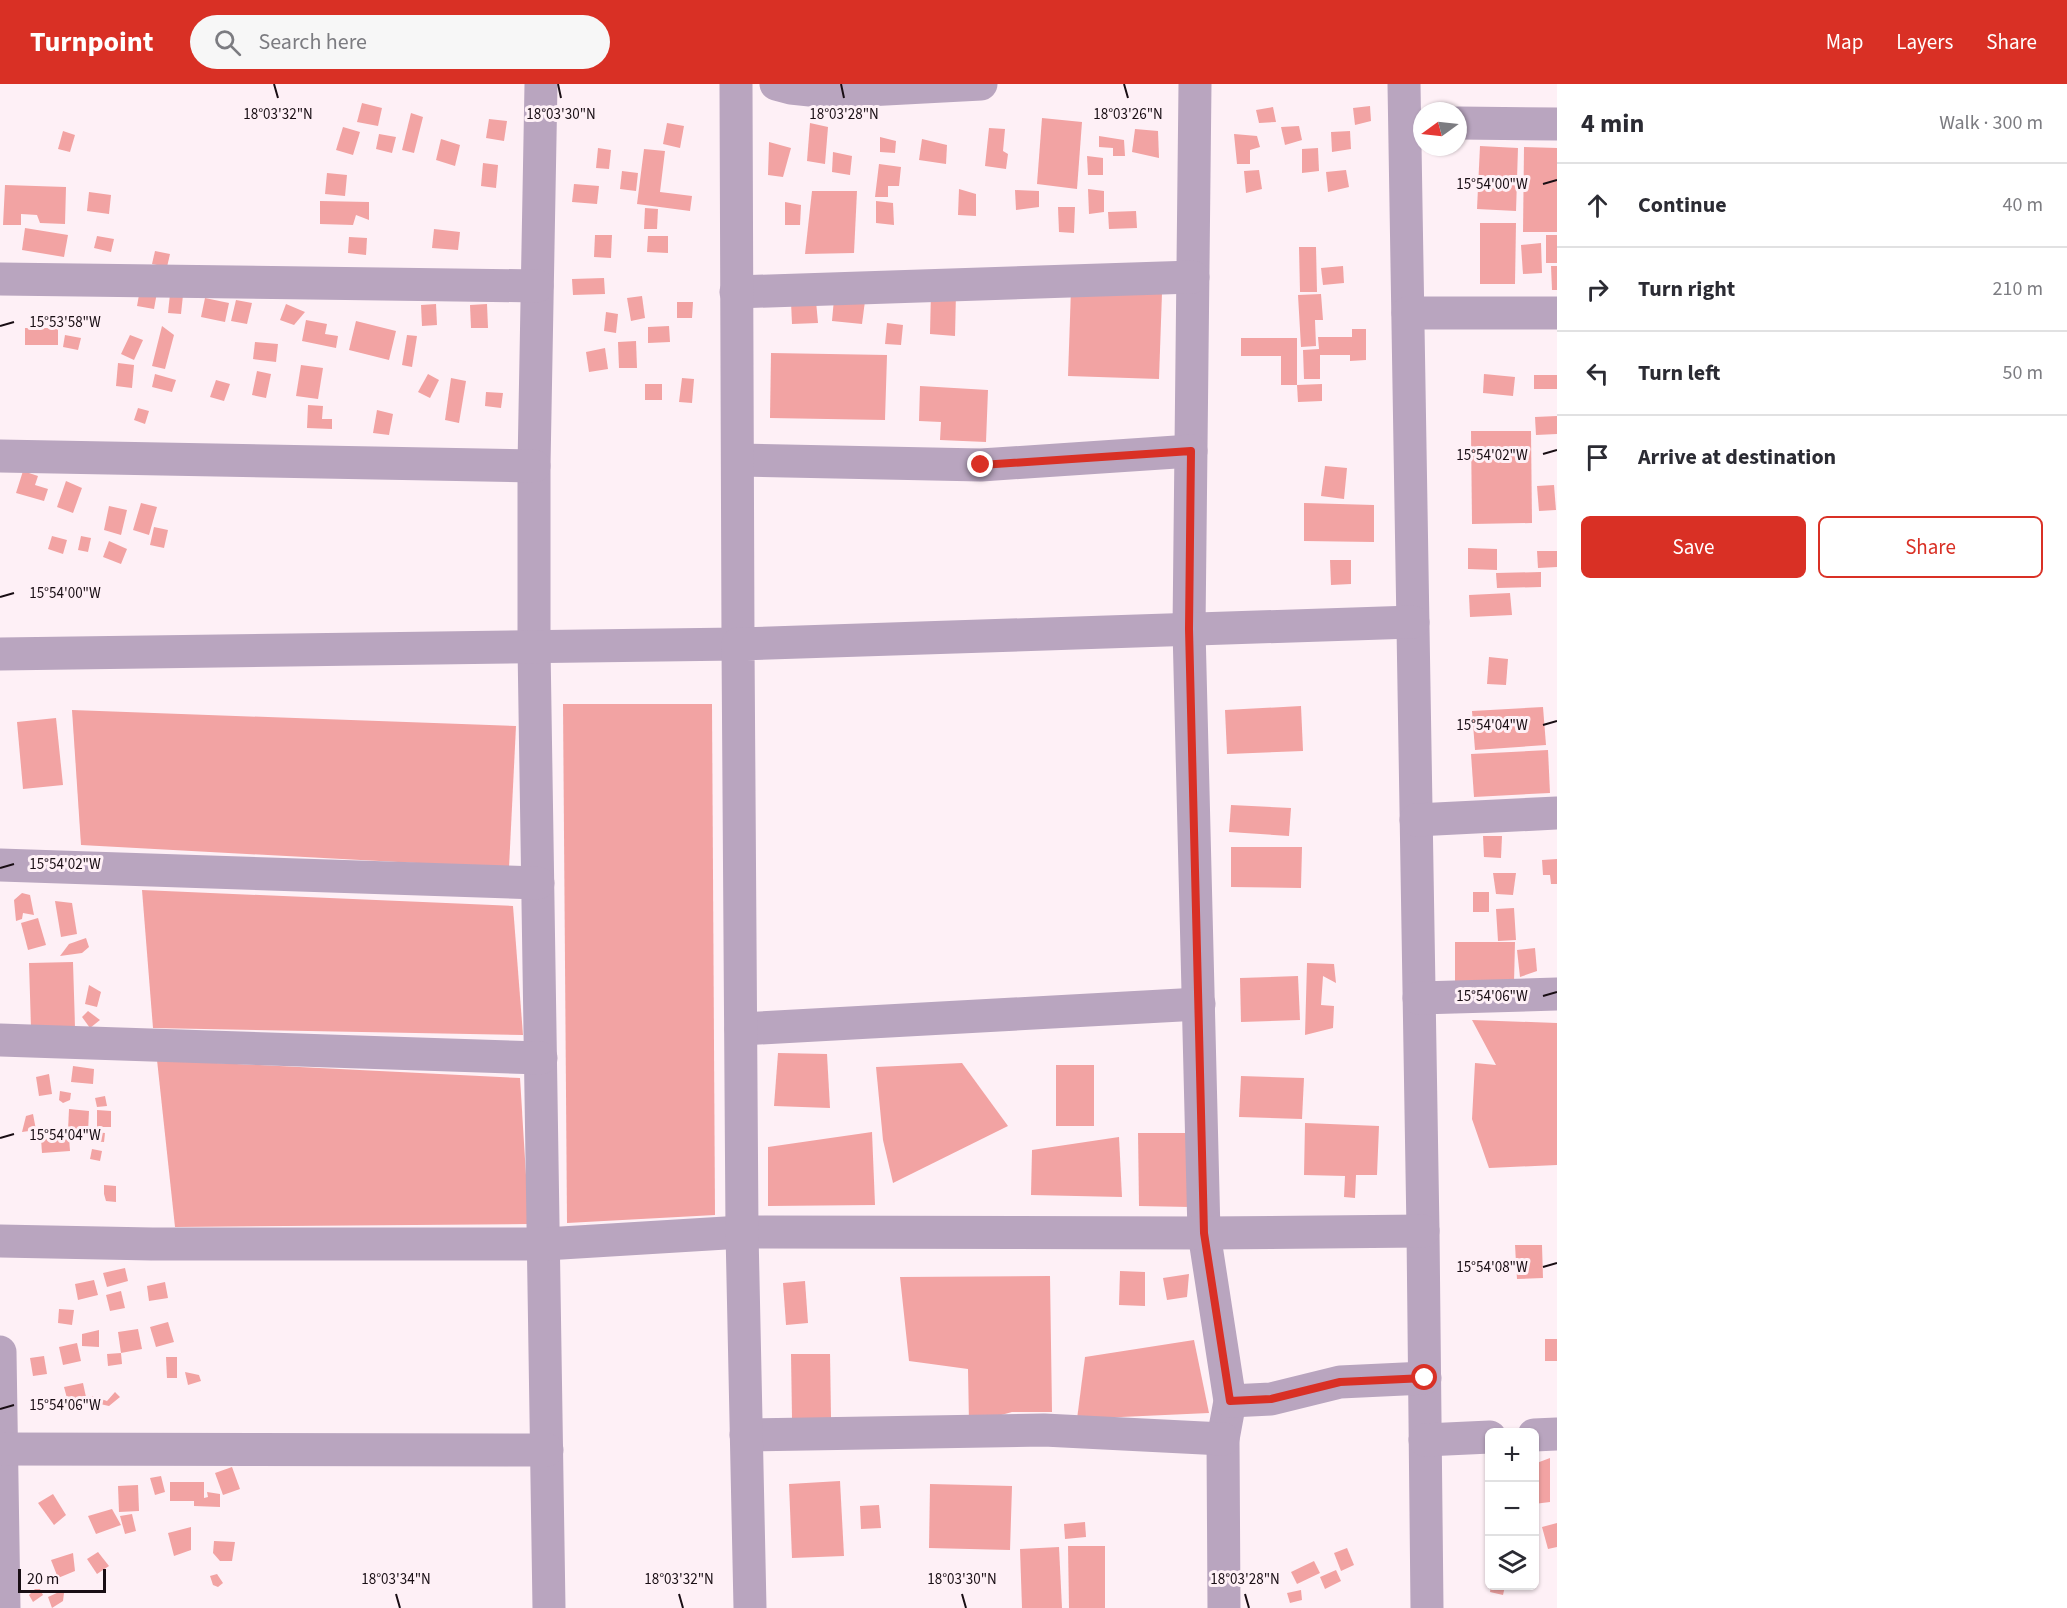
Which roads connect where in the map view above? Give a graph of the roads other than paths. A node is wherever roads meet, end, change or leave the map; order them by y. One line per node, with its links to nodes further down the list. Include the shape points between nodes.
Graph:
1 (541, 84): 12 (street)
2 (736, 84): 13 (street)
3 (776, 84): 4 (street, via 829,92)
4 (981, 84)
5 (1195, 84): 10 (street)
6 (1404, 84): 7 (street)
7 (1413, 122): 14 (street)
8 (1467, 123): 9 (street)
9 (1557, 124)
10 (1193, 277): 13 (street); 16 (street)
11 (0, 279): 12 (street)
12 (537, 286): 19 (street)
13 (736, 292): 18 (street)
14 (1408, 313): 15 (street); 20 (street)
15 (1557, 314)
16 (1191, 451): 18 (street, via 981,465); 21 (street)
17 (0, 456): 19 (street)
18 (738, 460): 22 (street)
19 (534, 466): 23 (street)
20 (1413, 622): 21 (street); 26 (street)
21 (1189, 629): 22 (street); 31 (street)
22 (738, 644): 23 (street); 32 (street)
23 (534, 646): 24 (street); 28 (street)
24 (0, 654)
25 (1557, 813): 26 (street)
26 (1416, 820): 30 (street)
27 (0, 865): 28 (street)
28 (538, 884): 34 (street)
29 (1557, 994): 30 (street)
30 (1419, 998): 35 (street)
31 (1199, 1004): 32 (street); 37 (street)
32 (741, 1029): 36 (street)
33 (0, 1040): 34 (street)
34 (541, 1058): 39 (street)
35 (1423, 1231): 37 (street); 41 (street)
36 (742, 1232): 37 (street); 39 (street); 44 (street)
37 (1204, 1233): 42 (street)
38 (0, 1241): 39 (street)
39 (545, 1244): 50 (street)
40 (0, 1352): 49 (street)
41 (1425, 1378): 42 (street, via 1340,1382 1271,1399); 48 (street)
42 (1230, 1401): 47 (street)
43 (1557, 1434): 45 (street)
44 (746, 1435): 47 (street, via 1044,1430); 53 (street)
45 (1539, 1435)
46 (1485, 1437): 48 (street)
47 (1223, 1439): 54 (street)
48 (1425, 1440): 55 (street)
49 (1, 1449): 50 (street); 51 (street)
50 (547, 1450): 52 (street)
51 (4, 1608)
52 (549, 1608)
53 (750, 1608)
54 (1224, 1608)
55 (1427, 1608)

